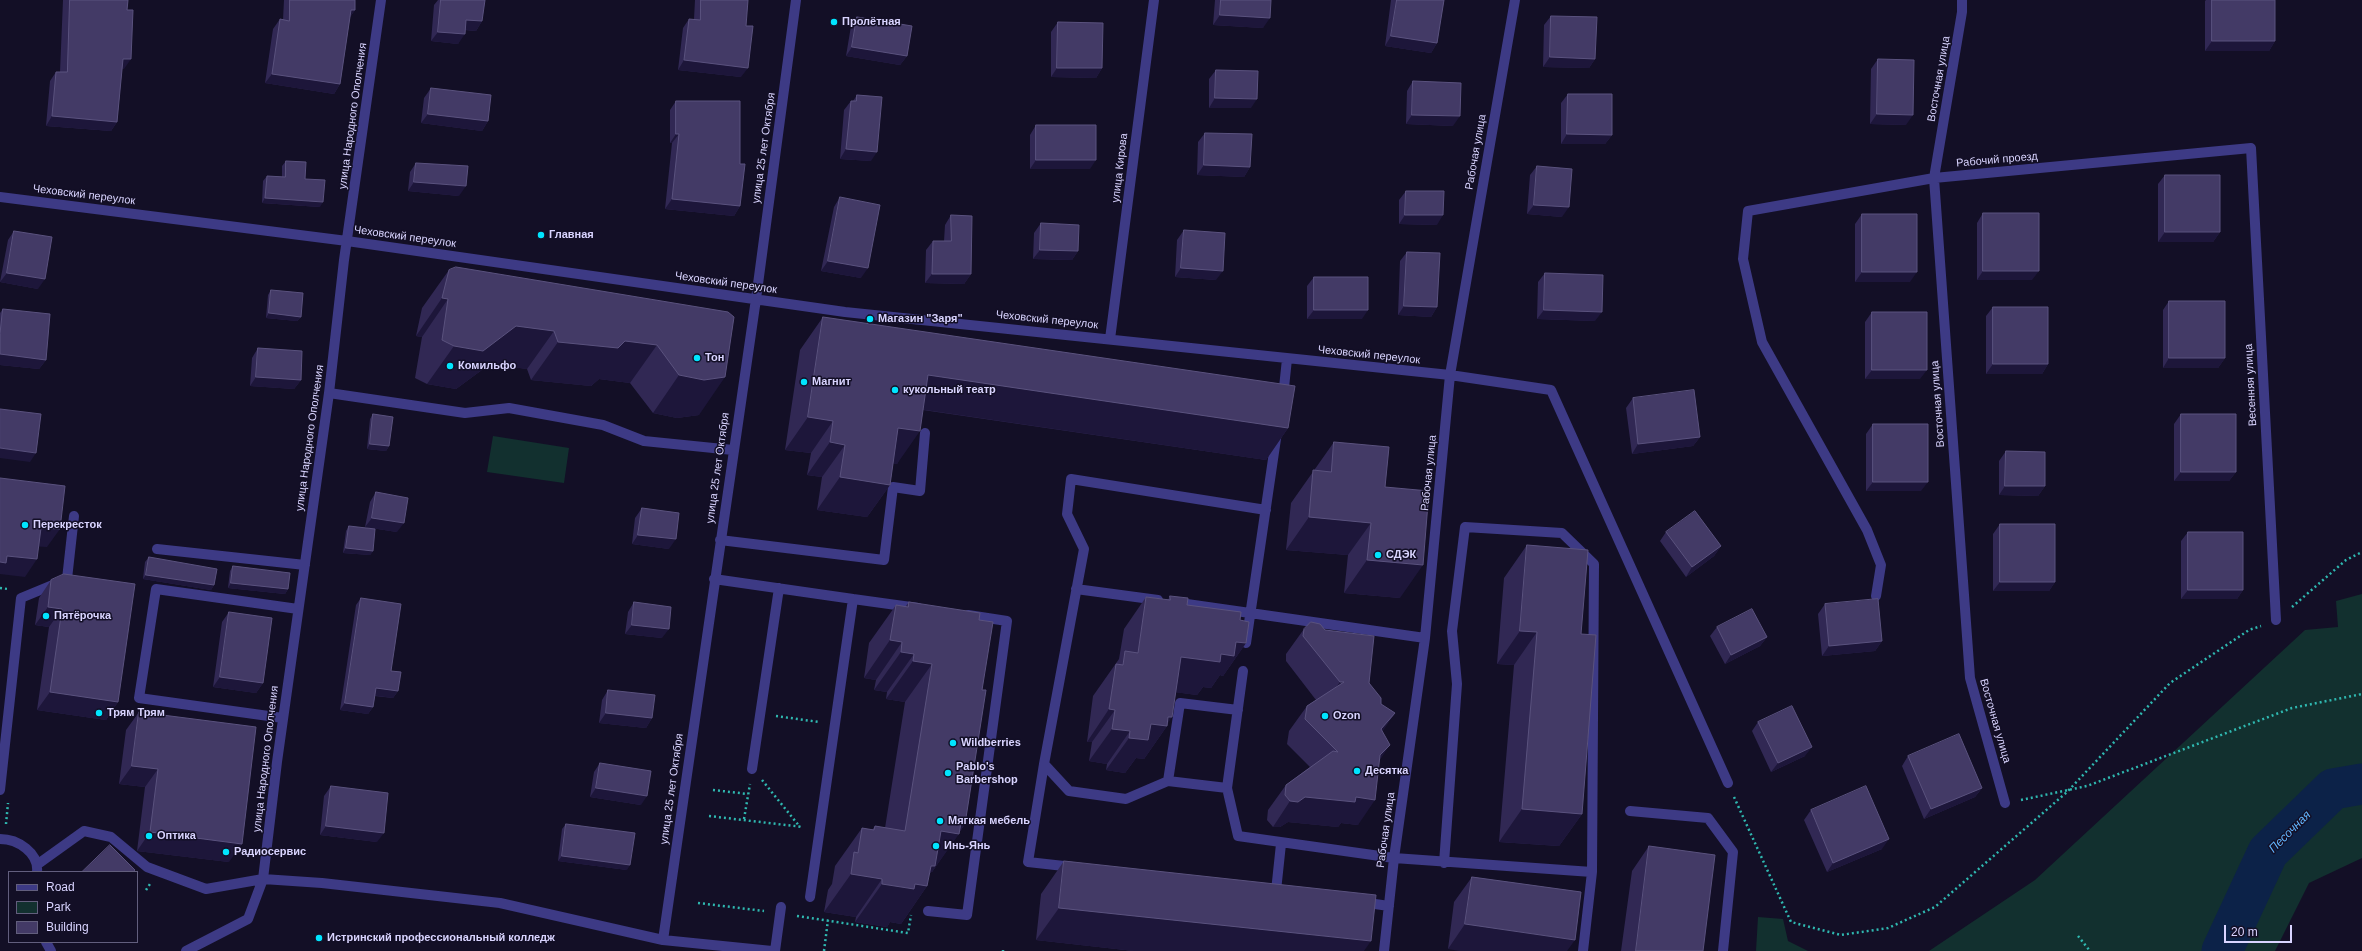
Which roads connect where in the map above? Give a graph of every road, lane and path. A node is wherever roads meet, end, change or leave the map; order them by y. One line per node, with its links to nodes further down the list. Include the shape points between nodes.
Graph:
1 (381, 0): 9 (street, улица Народного Ополчения)
2 (796, 0): 10 (street, улица 25 лет Октября)
3 (1154, 0): 11 (street, улица Кирова)
4 (1515, 0): 13 (street, Рабочая улица)
5 (1962, 0): 7 (street, Восточная улица)
6 (2251, 148): 7 (street, Рабочий проезд); 34 (street, Весенняя улица)
7 (1934, 178): 28 (street, Рабочий проезд, via 1748,212 1743,259 1762,342 1867,530 1881,564); 52 (street, Восточная улица, via 1970,678)
8 (0, 196): 9 (street, Чеховский переулок)
9 (347, 241): 10 (street, Чеховский переулок); 14 (street, улица Народного Ополчения)
10 (756, 299): 11 (street, Чеховский переулок, via 845,312); 18 (street, улица 25 лет Октября)
11 (1110, 338): 12 (street, Чеховский переулок)
12 (1287, 359): 13 (street, Чеховский переулок); 15 (street)
13 (1450, 375): 35 (street, Рабочая улица); 46 (street, Чеховский переулок, via 1551,390)
14 (329, 393): 18 (street, via 465,413 509,408 603,425 644,441); 24 (street, улица Народного Ополчения)
15 (1281, 406)
16 (1279, 420): 19 (street)
17 (925, 433): 21 (street, via 920,491 893,487 884,560)
18 (733, 450): 21 (street, улица 25 лет Октября)
19 (1266, 510): 27 (street, via 1072,479 1067,514 1084,549); 32 (street)
20 (74, 516): 48 (street, via 67,579 22,598)
21 (720, 540): 25 (street, улица 25 лет Октября)
22 (156, 549): 24 (street)
23 (2362, 552): 34 (path, via 2346,560)
24 (304, 565): 30 (street, улица Народного Ополчения)
25 (714, 579): 26 (street); 75 (street, улица 25 лет Октября)
26 (779, 588): 29 (street); 40 (street)
27 (1076, 589): 32 (street); 43 (street)
28 (1876, 596)
29 (853, 599): 31 (street); 42 (street)
30 (298, 609): 41 (street, улица Народного Ополчения); 41 (street, via 156,589 139,698)
31 (930, 610)
32 (1251, 613): 35 (street); 36 (street)
33 (960, 614): 72 (street, via 1006,621 967,915)
34 (2276, 620): 50 (path, via 2249,630 2170,683)
35 (1425, 638): 60 (street, Рабочая улица)
36 (1246, 643)
37 (1243, 672): 39 (street)
38 (2362, 694): 50 (path, via 2292,708)
39 (1238, 710): 45 (street, via 1180,703); 47 (street)
40 (761, 713): 42 (path); 44 (street)
41 (283, 718): 65 (street, улица Народного Ополчения)
42 (835, 725): 57 (street)
43 (1044, 764): 45 (street, via 1069,791 1126,799); 63 (street, via 1028,862)
44 (752, 769): 51 (path); 56 (path)
45 (1168, 781): 47 (street)
46 (1728, 783): 50 (path, via 1791,922 1841,935 1888,928 1935,907)
47 (1227, 788): 59 (street, via 1238,836)
48 (0, 790)
49 (713, 790): 51 (path)
50 (2067, 792): 52 (path)
51 (748, 794): 55 (path)
52 (2005, 803)
53 (1630, 811): 82 (street, via 1708,818 1733,852)
54 (709, 816): 55 (path)
55 (744, 819): 56 (path)
56 (800, 827): 57 (path)
57 (820, 830): 67 (street)
58 (0, 839): 62 (street, via 25,846)
59 (1281, 844): 60 (street); 66 (street)
60 (1394, 858): 61 (street); 70 (street, Рабочая улица)
61 (1444, 863): 64 (street); 64 (street, via 1457,684 1452,631 1465,527 1562,533 1594,564)
62 (38, 868): 65 (street, via 84,831 111,837 147,867 206,889)
63 (1082, 868)
64 (1592, 872): 81 (street)
65 (263, 878): 75 (street, via 500,903); 76 (street, улица Народного Ополчения, via 248,920)
66 (1276, 891)
67 (810, 897)
68 (1353, 901): 70 (street)
69 (698, 903): 71 (path)
70 (1389, 906): 80 (street, Рабочая улица)
71 (780, 910): 73 (path); 78 (street)
72 (928, 911): 73 (path, via 912,909 908,933)
73 (828, 920): 79 (path)
74 (2078, 936): 83 (path)
75 (663, 940): 77 (street)
76 (186, 951)
77 (772, 951)
78 (776, 951)
79 (824, 951)
80 (1384, 951)
81 (1583, 951)
82 (1723, 951)
83 (2090, 951)

